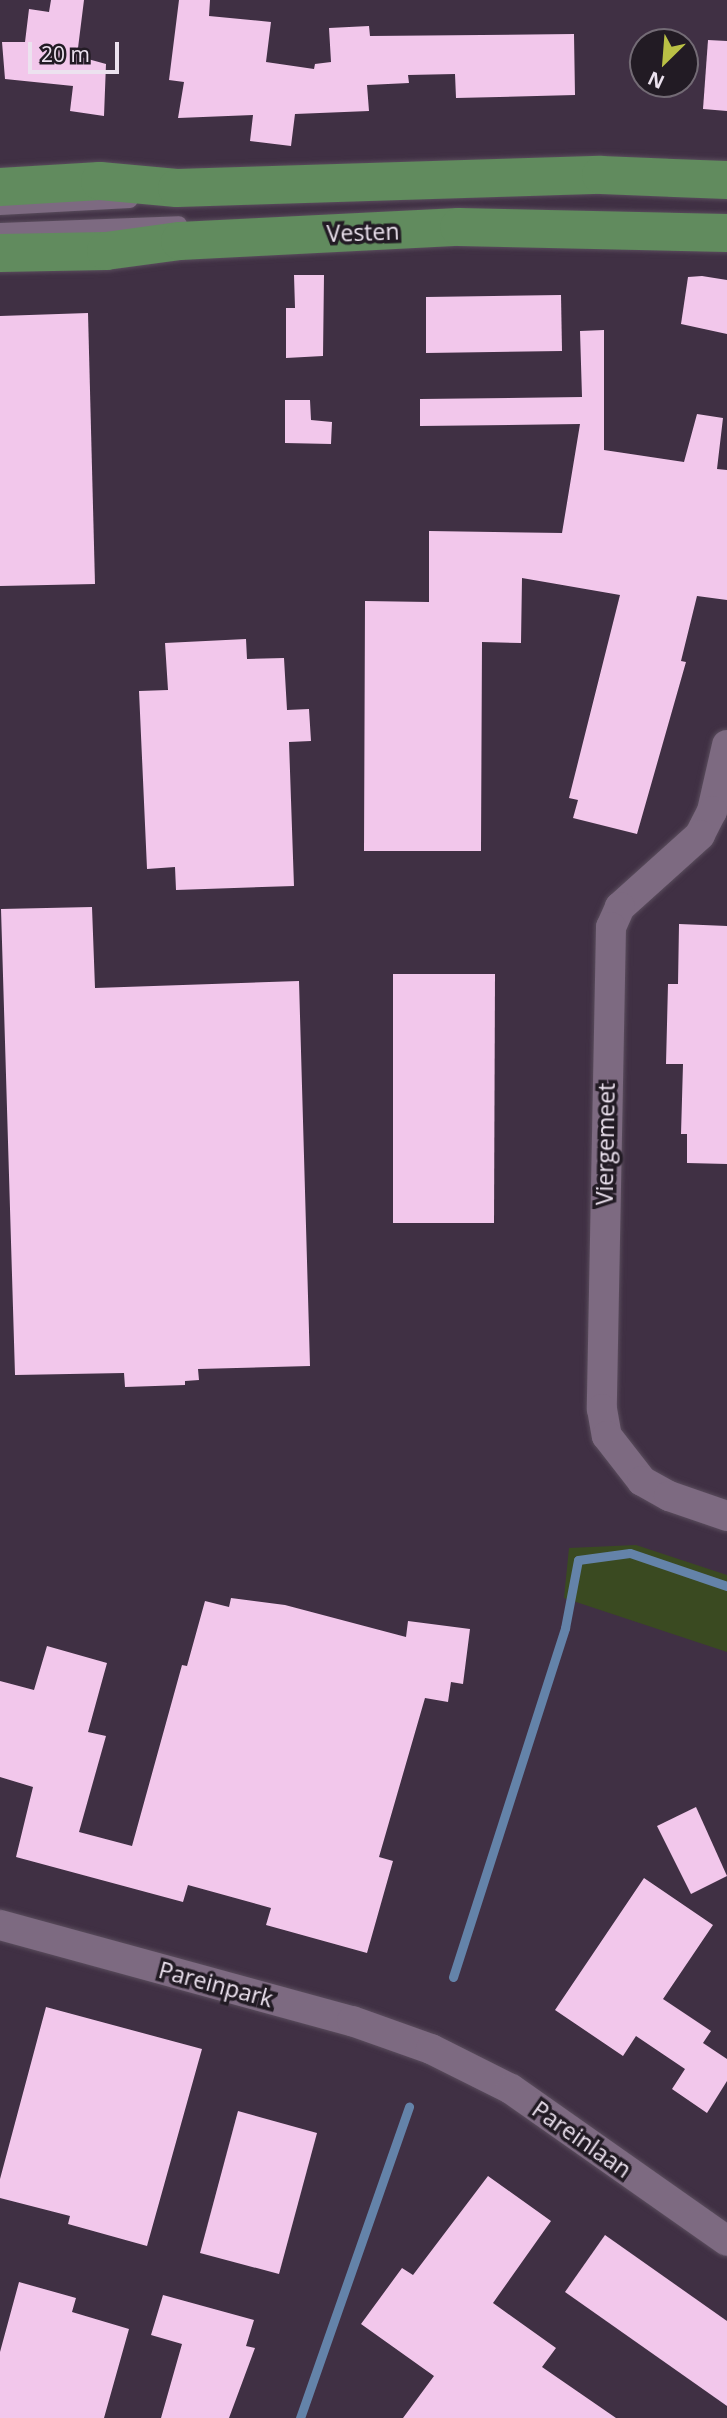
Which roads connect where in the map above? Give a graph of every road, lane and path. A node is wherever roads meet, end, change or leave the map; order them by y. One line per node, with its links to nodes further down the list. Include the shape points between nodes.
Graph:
1 (727, 180): 2 (main road, via 601,175 177,188 100,181)
2 (0, 187)
3 (727, 194): 4 (lane, Vesten, via 435,188)
4 (0, 208)
5 (727, 221): 6 (lane, Vesten, via 497,215)
6 (0, 231)
7 (727, 233): 8 (main road, Vesten, via 459,228 180,241 106,251)
8 (0, 253)
9 (727, 745): 10 (street, Viergemeet, via 712,811 701,835 620,907 611,927 602,1409 607,1436 642,1481 669,1496)
10 (727, 1516)
11 (0, 1925): 12 (street, Pareinpark, via 352,2021)
12 (431, 2049): 13 (street, Pareinlaan, via 511,2089)
13 (727, 2241)

